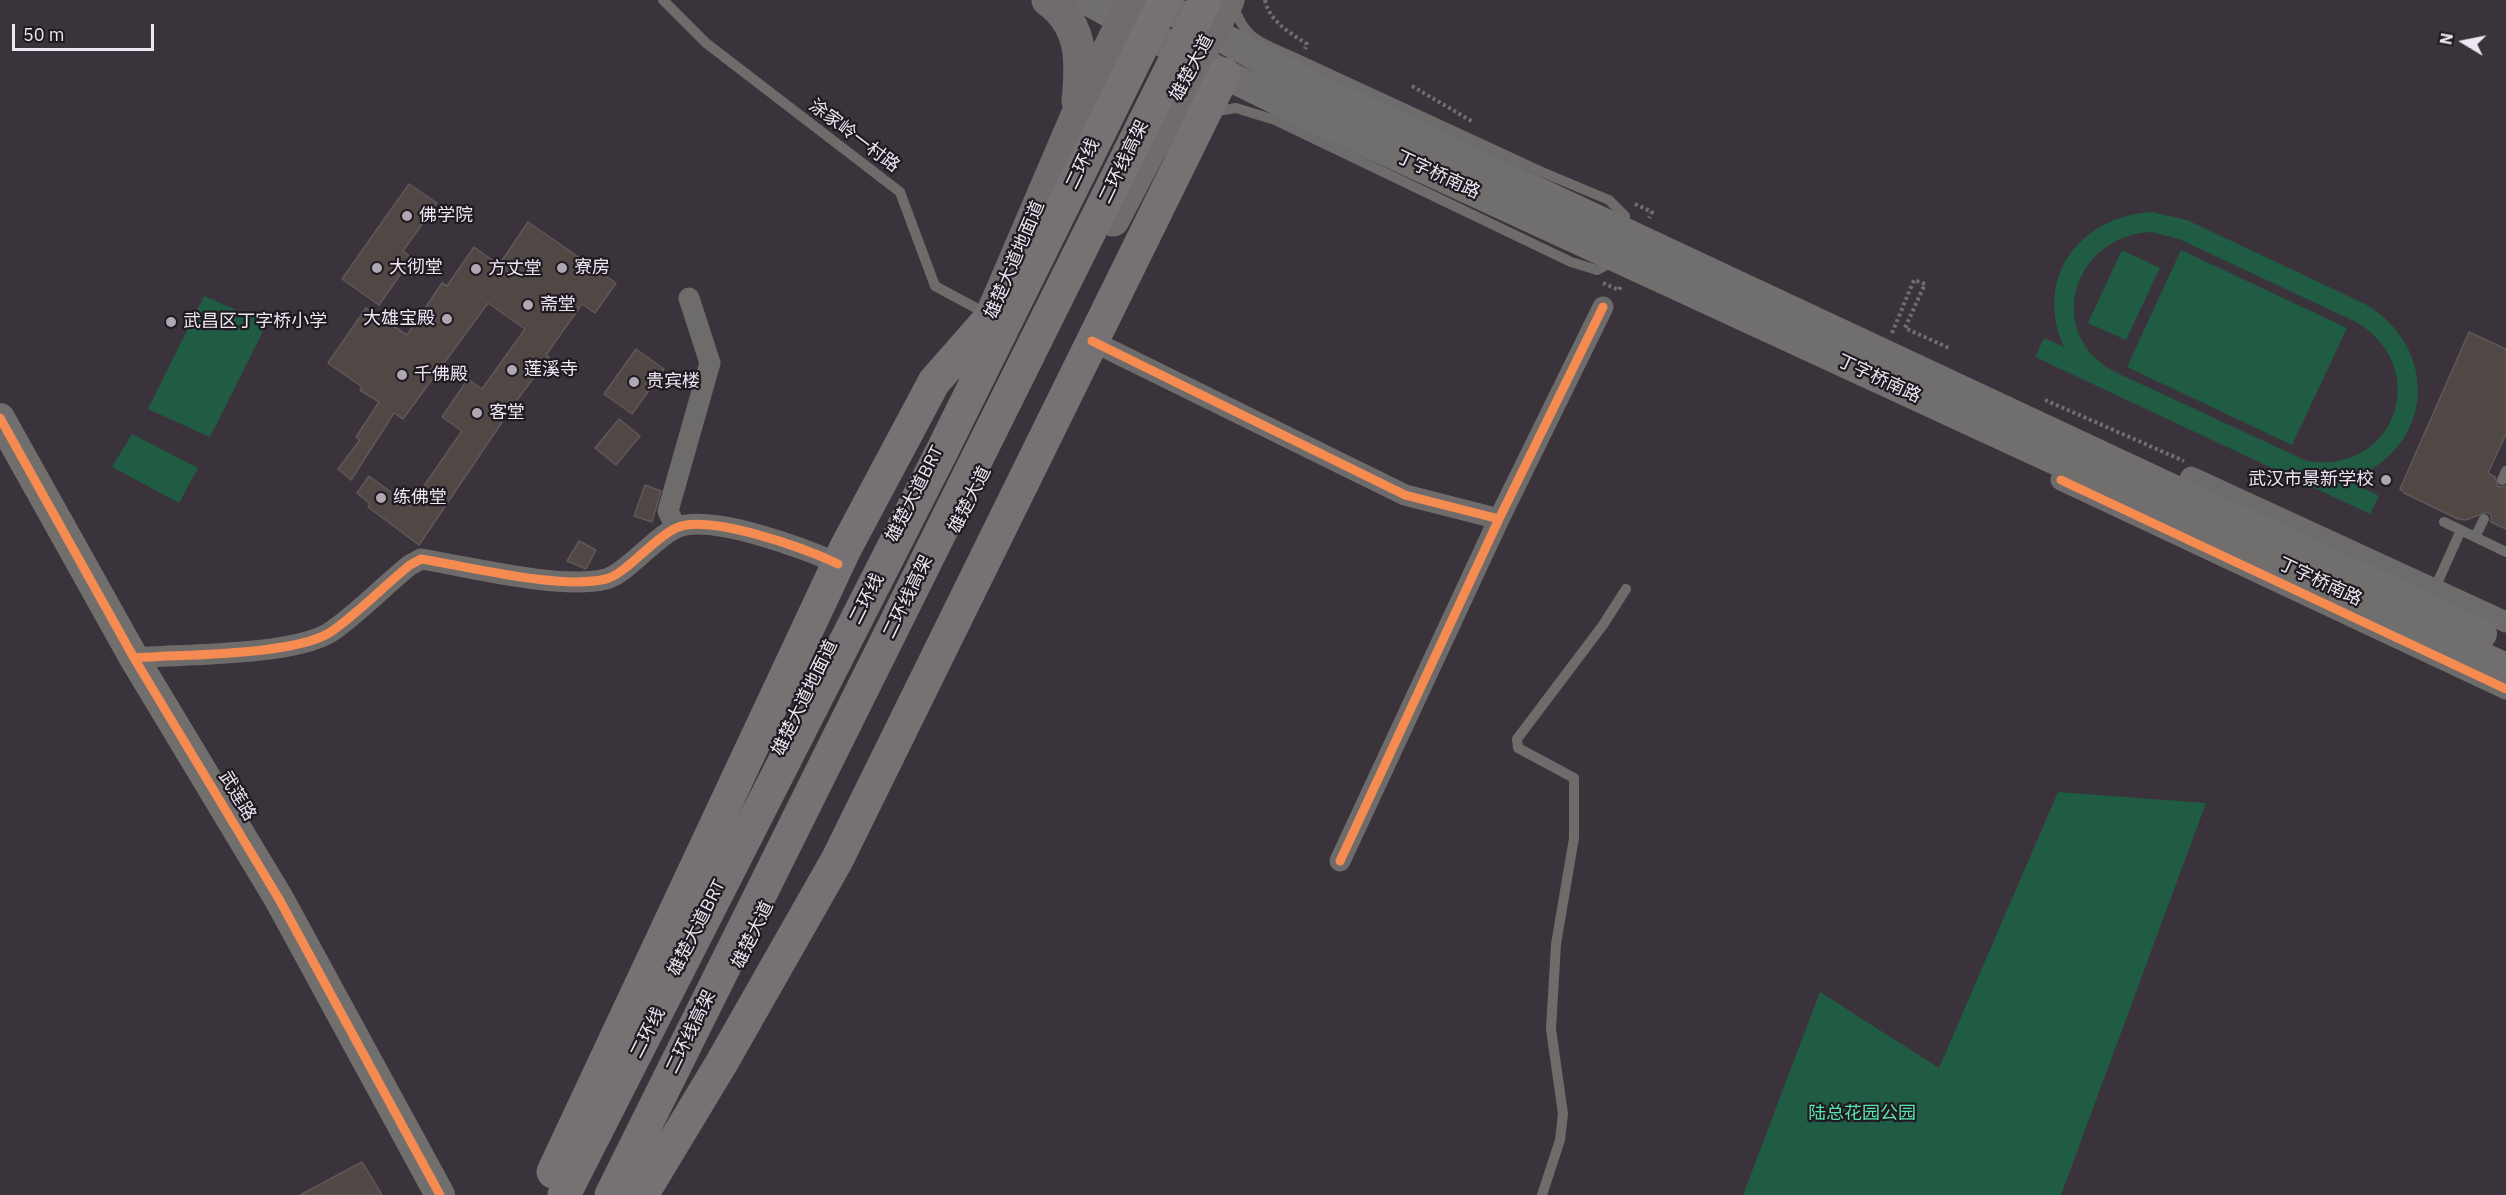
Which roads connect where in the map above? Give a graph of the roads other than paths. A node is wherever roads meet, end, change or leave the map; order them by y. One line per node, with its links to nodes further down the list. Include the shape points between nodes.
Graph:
1 (663, 0): 18 (lane, 涂家岭一村路, via 706,43 900,192 935,285)
2 (1048, 0): 14 (main road, via 1076,32 1081,60)
3 (1086, 0): 6 (main road)
4 (1205, 0): 45 (highway, 二环线高架)
5 (1230, 0): 8 (main road, 雄楚大道); 9 (lane, via 1238,20 1252,38)
6 (1128, 11): 7 (main road); 14 (main road, 雄楚大道地面道)
7 (1165, 19): 8 (main road); 44 (highway, 二环线)
8 (1210, 55): 10 (main road, 丁字桥南路); 11 (main road, 丁字桥南路); 13 (highway); 46 (main road, 雄楚大道, via 841,753 736,969)
9 (1291, 56): 10 (lane); 15 (lane, via 1609,200 1625,216 1625,240 1613,262 1597,270 1571,262)
10 (1262, 60): 12 (main road, 丁字桥南路)
11 (1252, 88): 12 (main road, 丁字桥南路); 15 (lane)
12 (1314, 103): 36 (main road, 丁字桥南路); 38 (main road, 丁字桥南路)
13 (1205, 113): 15 (lane, via 1236,108); 19 (highway)
14 (1076, 118): 18 (main road, 雄楚大道地面道)
15 (1275, 120)
16 (690, 298): 23 (street, via 710,363)
17 (1603, 307): 24 (street)
18 (991, 317): 32 (highway, via 934,382); 43 (main road, 雄楚大道地面道, via 669,979)
19 (1092, 341): 24 (street, via 1405,495); 47 (highway, via 837,860)
20 (981, 399): 29 (lane, 雄楚大道BRT)
21 (0, 418): 37 (main road, 武莲路)
22 (2061, 480): 28 (street)
23 (668, 516): 32 (street, via 804,548); 37 (street, via 608,579 567,582 421,559 328,633 277,648)
24 (1499, 519): 40 (street)
25 (2484, 519): 30 (lane)
26 (2444, 522): 27 (lane)
27 (2461, 530): 30 (lane); 33 (lane)
28 (2167, 531): 33 (street, via 2191,477); 39 (street)
29 (912, 537)
30 (2475, 537): 31 (lane)
31 (2506, 552)
32 (838, 564): 42 (highway)
33 (2436, 588): 35 (street)
34 (1626, 589): 48 (lane, via 1516,739 1518,748 1574,778 1574,838 1556,944 1551,1029 1563,1114 1560,1140)
35 (2506, 622)
36 (2506, 645)
37 (134, 658): 41 (main road, 武莲路, via 279,899)
38 (2506, 668)
39 (2506, 689)
40 (1340, 861)
41 (440, 1195)
42 (542, 1195)
43 (557, 1195)
44 (564, 1195)
45 (611, 1195)
46 (618, 1195)
47 (642, 1195)
48 (1542, 1195)

